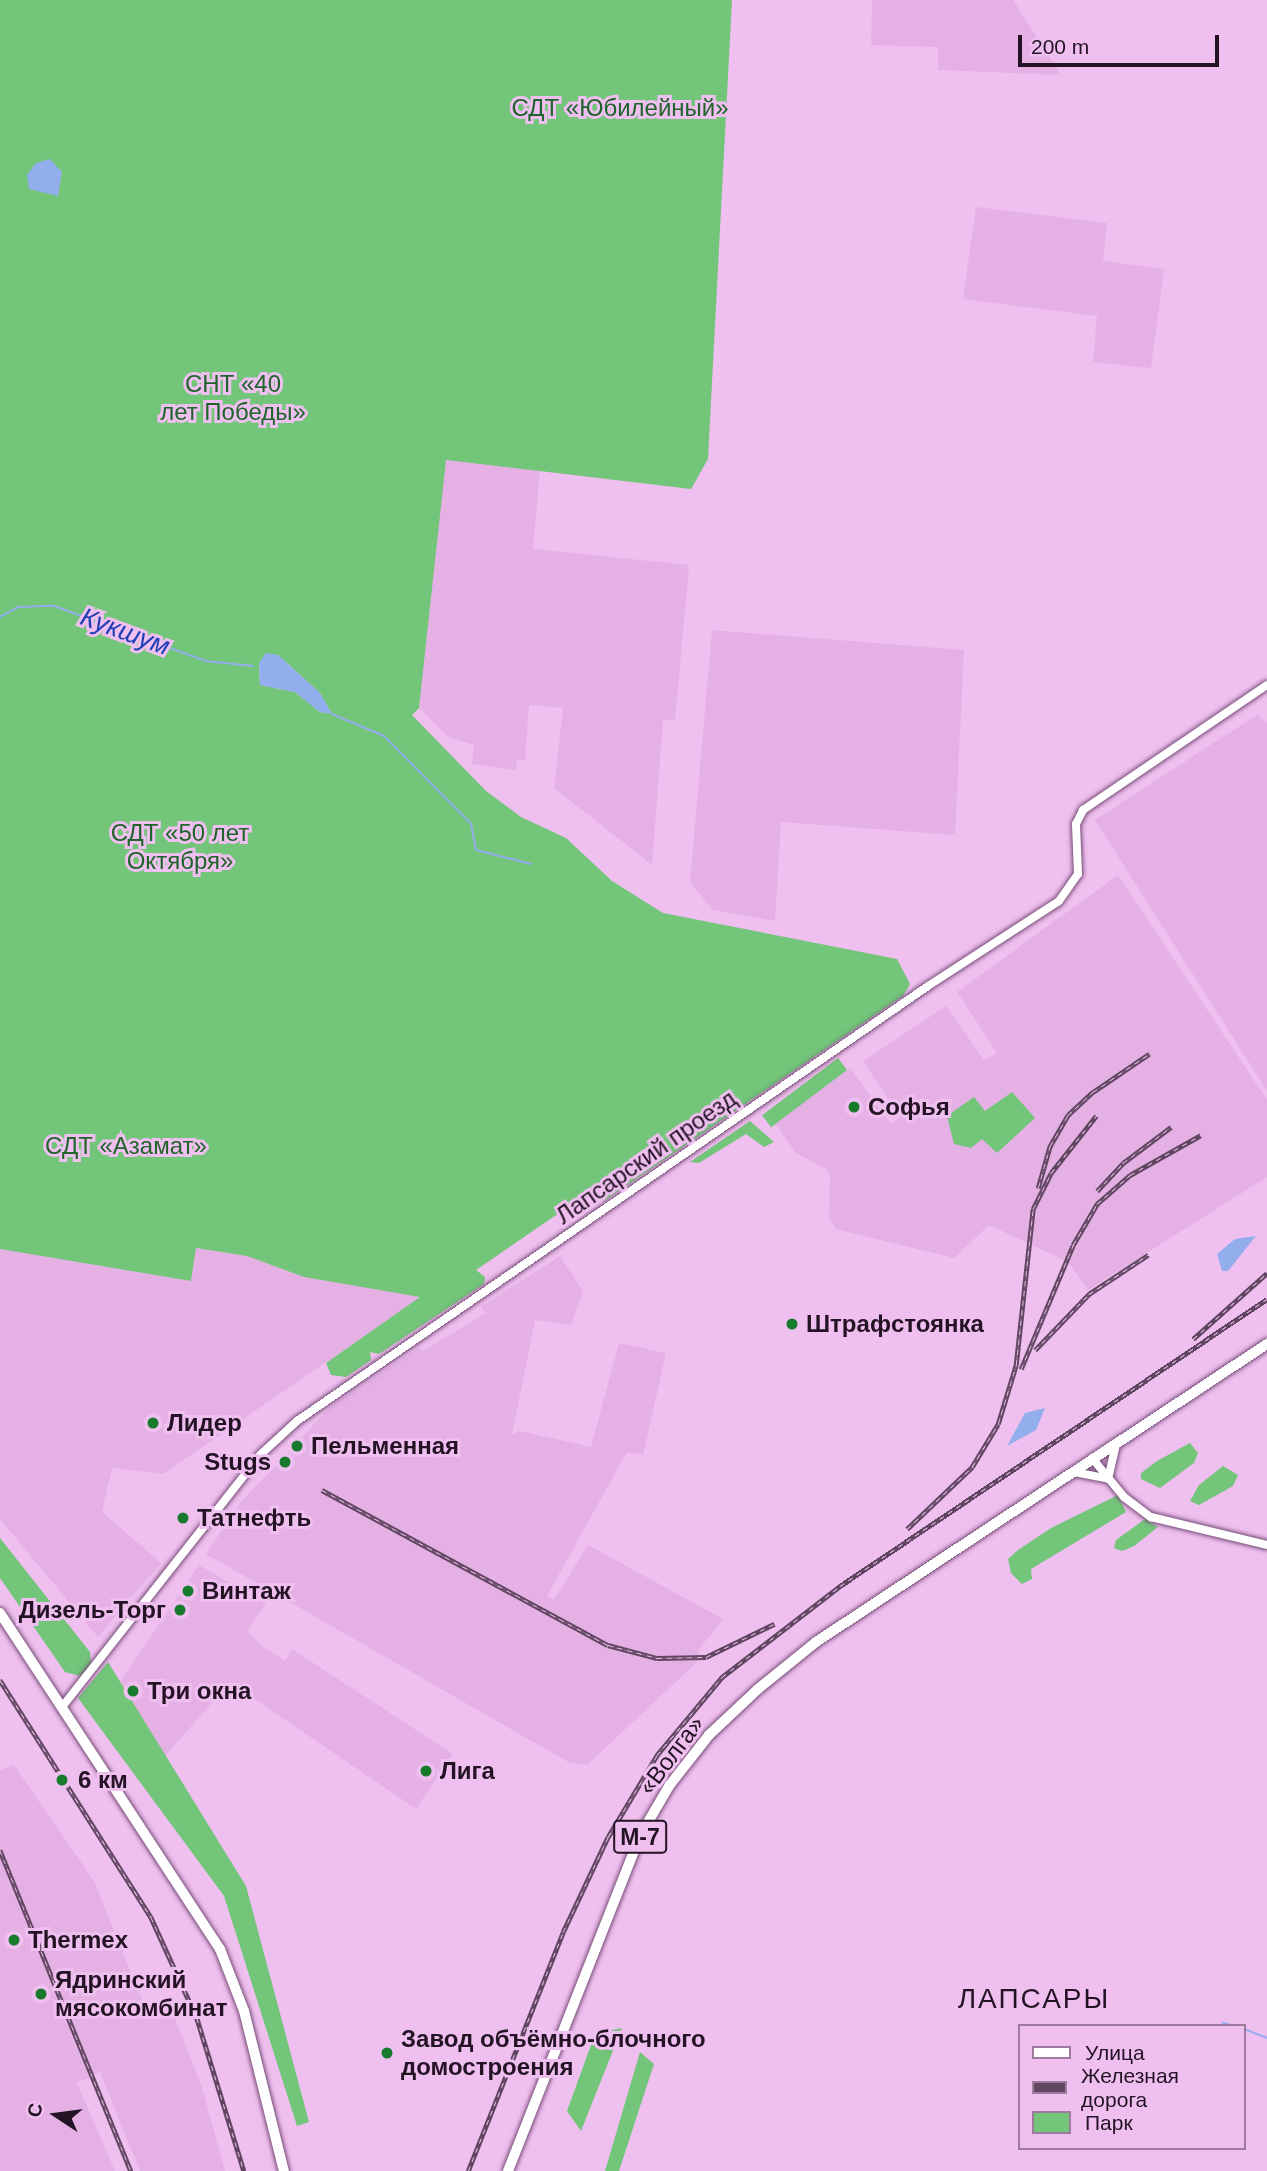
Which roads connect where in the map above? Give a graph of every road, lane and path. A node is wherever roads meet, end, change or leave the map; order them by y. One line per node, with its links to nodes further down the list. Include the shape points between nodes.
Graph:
1 (1267, 685): 9 (street, Лапсарский проезд, via 1083,810 1076,824 1078,874 1059,901 928,986 297,1421 260,1455)
2 (1267, 1344): 3 (highway, «Волга»)
3 (1117, 1442): 4 (highway, «Волга»); 6 (street)
4 (1092, 1458): 5 (highway, «Волга»); 6 (street)
5 (1071, 1472): 6 (street); 11 (highway, «Волга» / М-7, via 894,1589 758,1689 709,1735 668,1786 629,1861)
6 (1108, 1479): 7 (street, via 1139,1509 1166,1523)
7 (1267, 1545)
8 (0, 1614): 9 (main road)
9 (62, 1707): 10 (main road, via 220,1950 244,2011)
10 (284, 2171)
11 (508, 2171)

